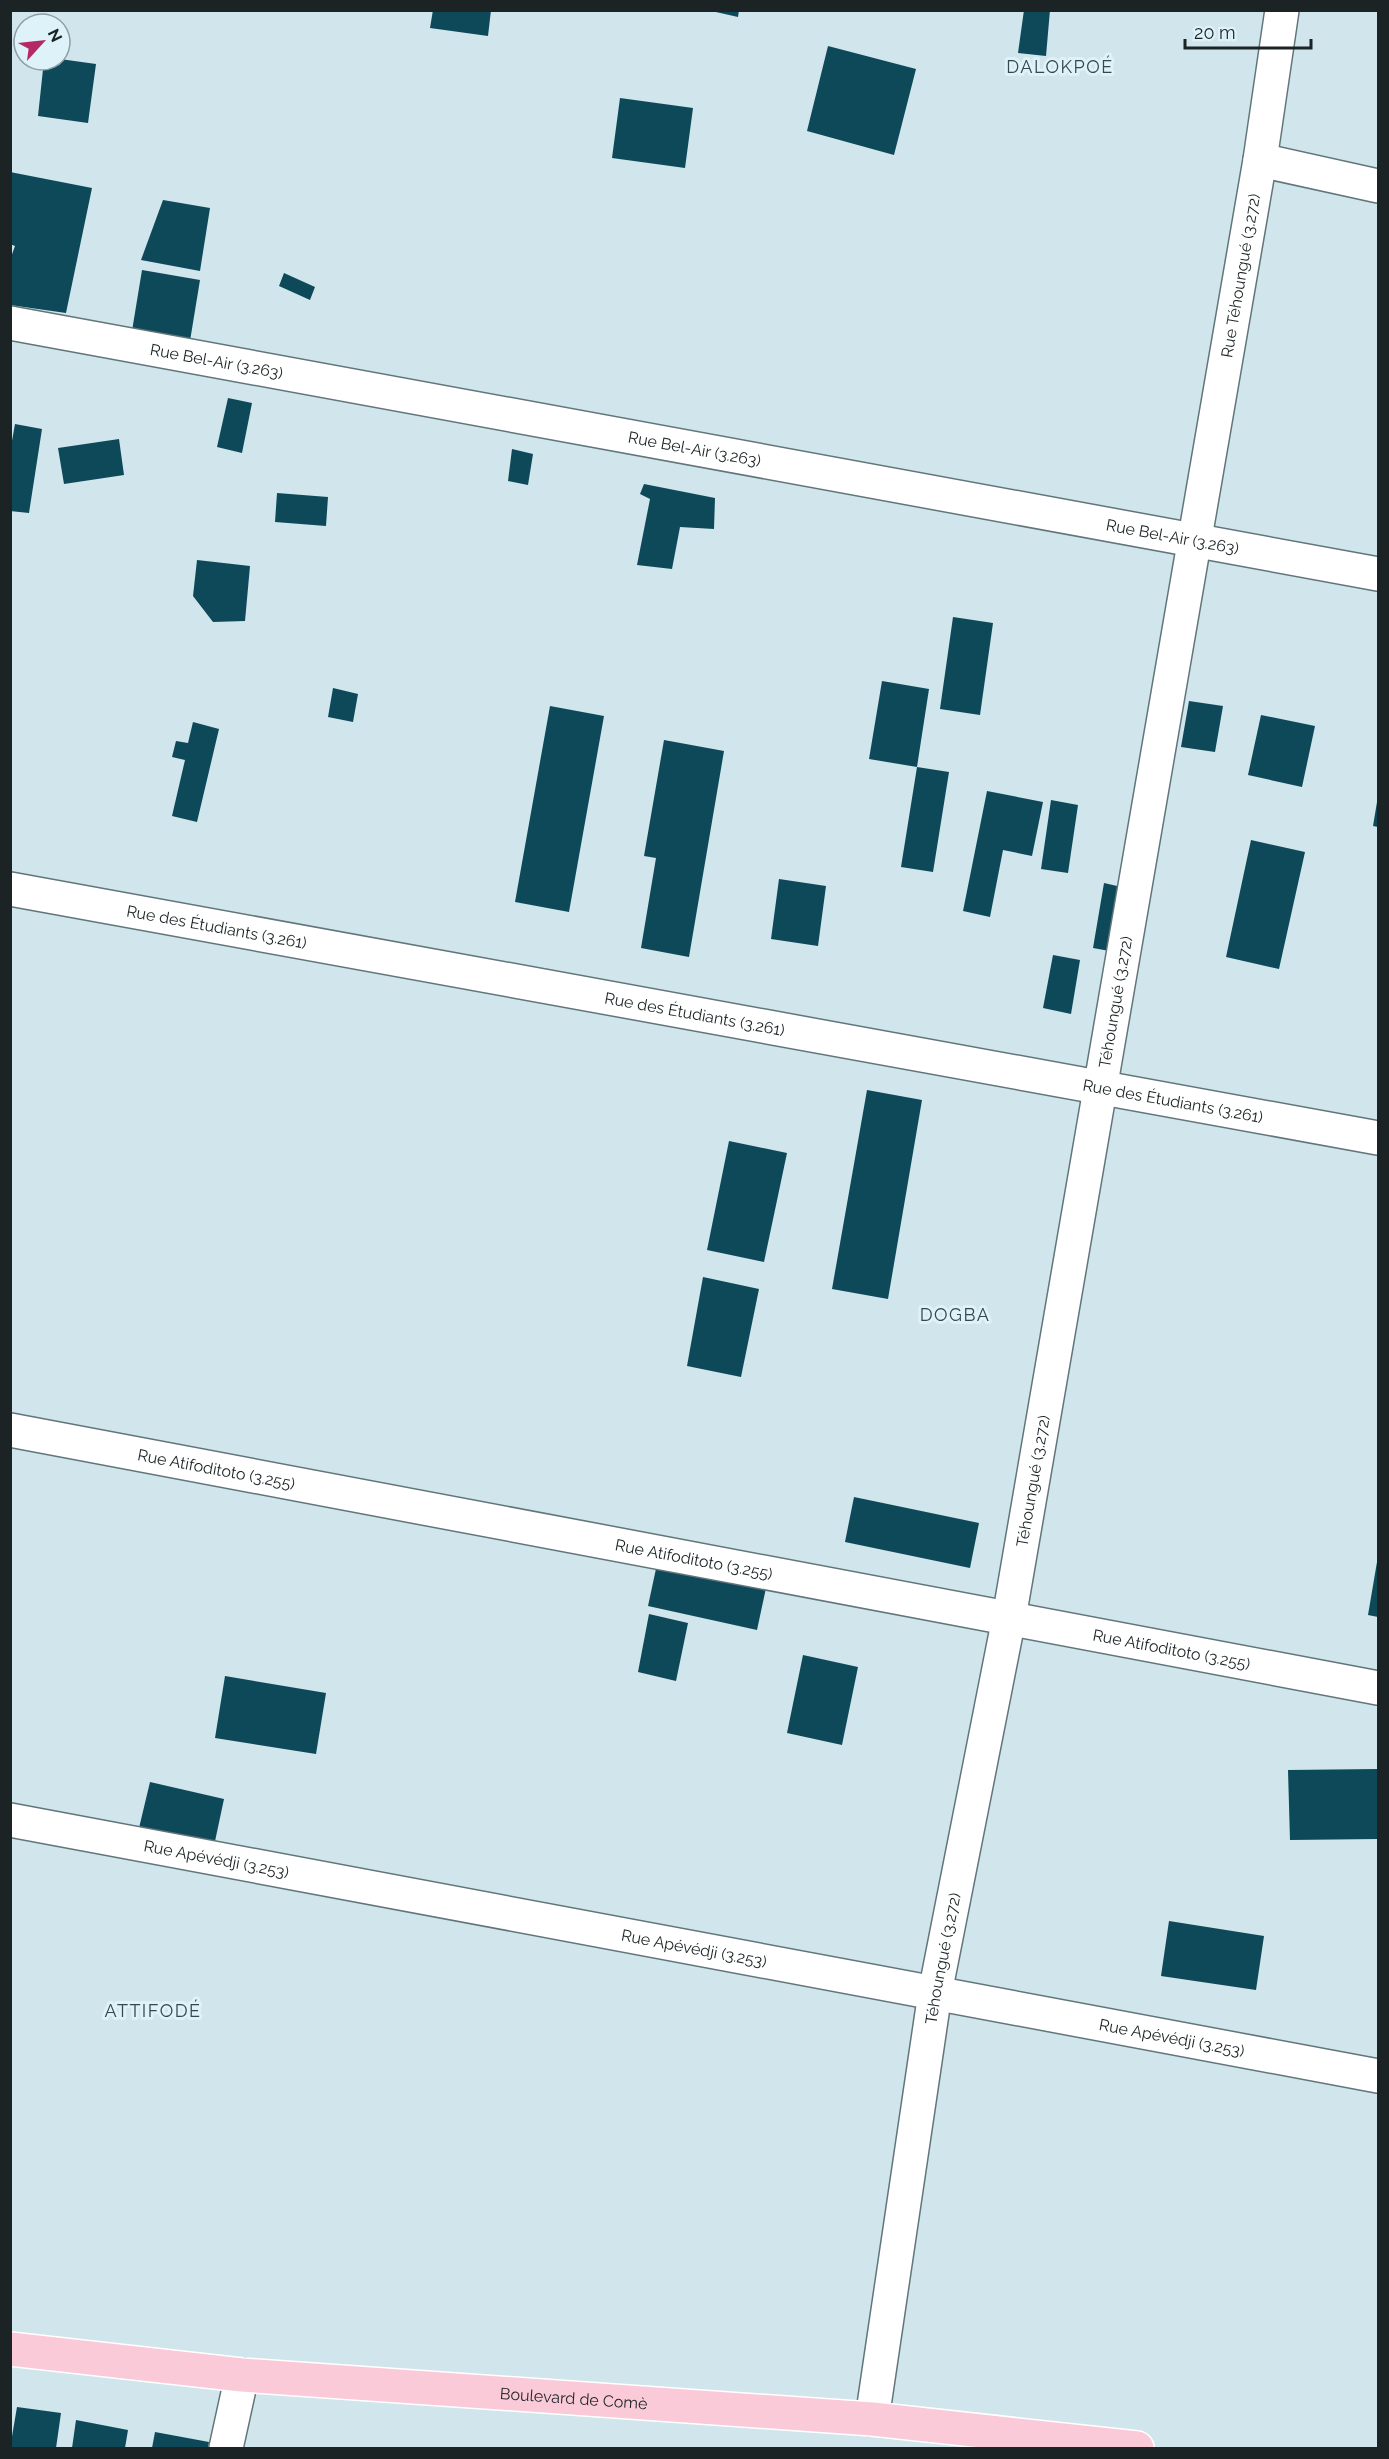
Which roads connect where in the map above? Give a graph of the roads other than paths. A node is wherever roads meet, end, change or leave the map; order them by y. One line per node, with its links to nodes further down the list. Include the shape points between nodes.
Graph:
1 (1282, 10): 2 (street, Rue Téhoungué (3.272))
2 (1260, 160): 3 (street); 5 (street, Rue Téhoungué (3.272))
3 (1378, 186)
4 (10, 323): 5 (street, Rue Bel-Air (3.263))
5 (1194, 540): 6 (street, Rue Bel-Air (3.263)); 8 (street, Téhoungué (3.272))
6 (1378, 574)
7 (10, 889): 8 (street, Rue des Étudiants (3.261))
8 (1100, 1087): 9 (street, Rue des Étudiants (3.261)); 11 (street, Téhoungué (3.272))
9 (1378, 1138)
10 (10, 1430): 11 (street, Rue Atifoditoto (3.255))
11 (1009, 1618): 12 (street, Rue Atifoditoto (3.255)); 14 (street, Téhoungué (3.272))
12 (1378, 1688)
13 (10, 1820): 14 (street, Rue Apévédji (3.253))
14 (935, 1993): 15 (street, Rue Apévédji (3.253)); 18 (street, Téhoungué (3.272))
15 (1378, 2076)
16 (10, 2349): 17 (main road, Boulevard de Comè)
17 (242, 2375): 18 (main road, Boulevard de Comè); 20 (street)
18 (872, 2419): 19 (main road, Boulevard de Comè)
19 (1031, 2443): 21 (main road, Boulevard de Comè)
20 (226, 2448)
21 (1137, 2448)

